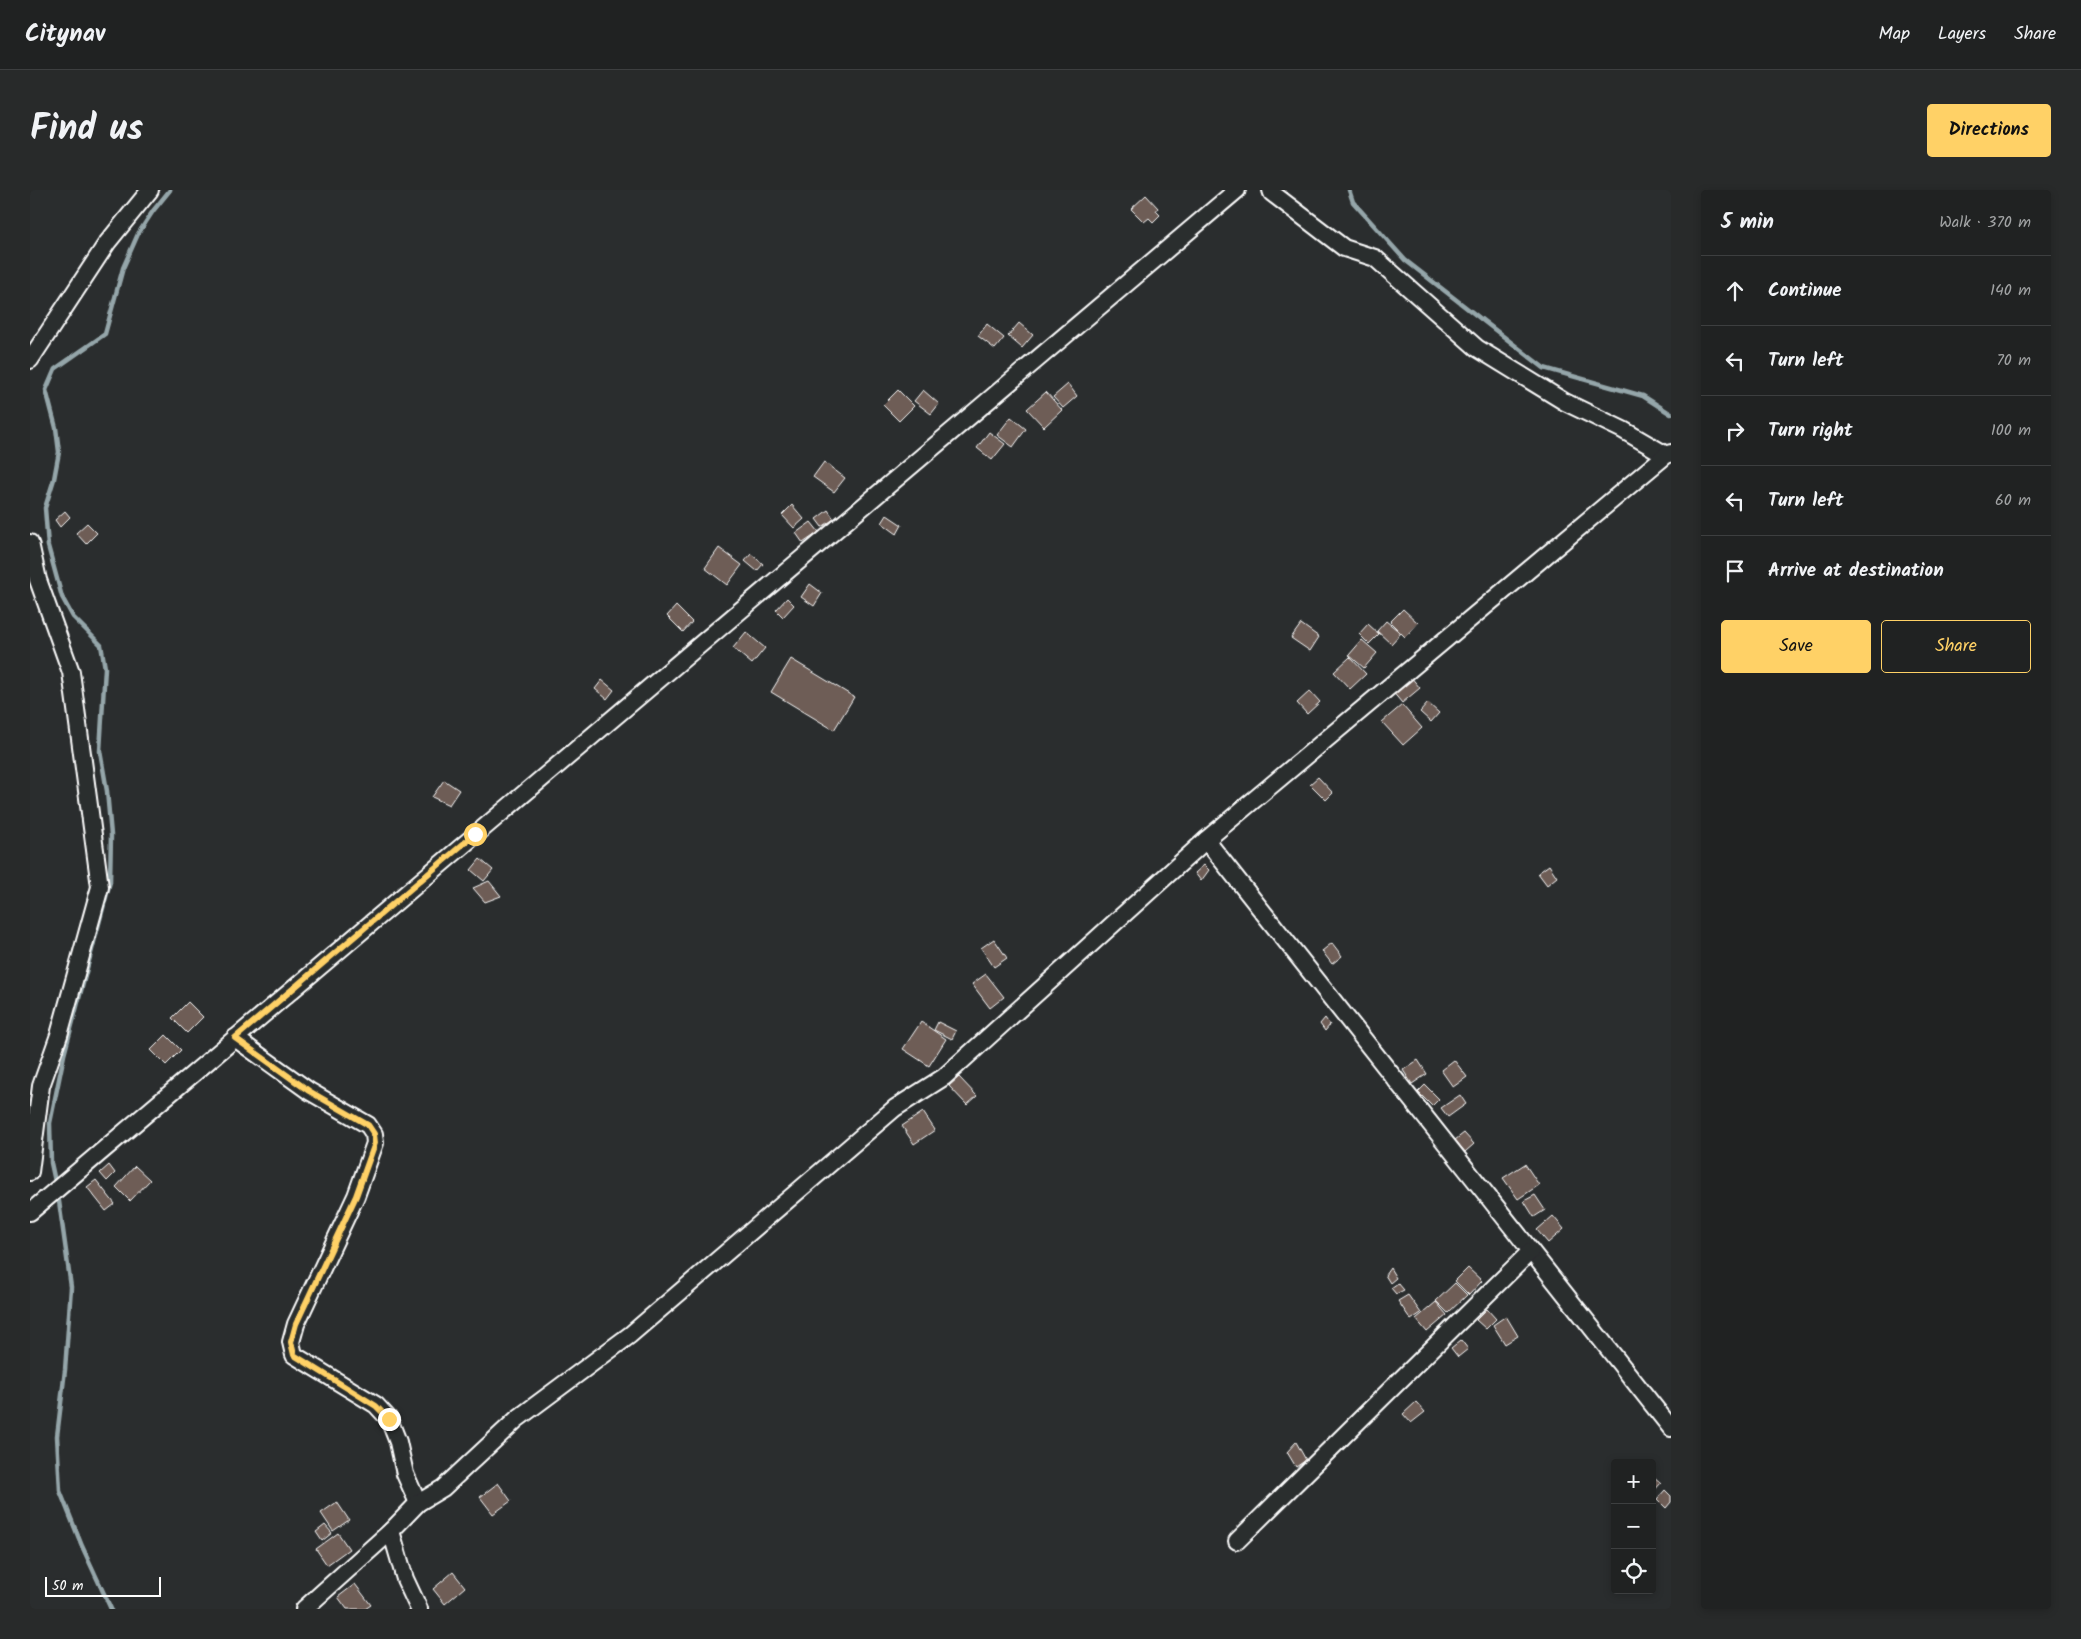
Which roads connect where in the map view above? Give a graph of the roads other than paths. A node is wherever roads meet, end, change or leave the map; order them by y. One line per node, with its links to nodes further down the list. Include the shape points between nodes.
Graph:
1 (150, 190): 4 (street, via 107,243)
2 (1237, 190): 8 (street)
3 (1271, 190): 5 (street, via 1344,248 1375,258 1477,348 1565,402)
4 (30, 360)
5 (1668, 454): 7 (street)
6 (30, 543): 9 (street, via 38,580 71,672 100,887 59,1035 41,1086)
7 (1206, 840): 11 (street); 13 (street, via 944,1077 895,1108 630,1335 517,1419 443,1488)
8 (235, 1038): 10 (street); 13 (street, via 309,1091 368,1125 374,1134 375,1143 356,1196 296,1324 291,1342 294,1355 376,1406 389,1419 405,1474)
9 (30, 1172)
10 (30, 1212)
11 (1531, 1251): 12 (street); 15 (street)
12 (1671, 1428)
13 (418, 1504): 14 (street)
14 (391, 1531): 16 (street); 17 (street, via 405,1579)
15 (1237, 1541)
16 (304, 1609)
17 (419, 1609)

